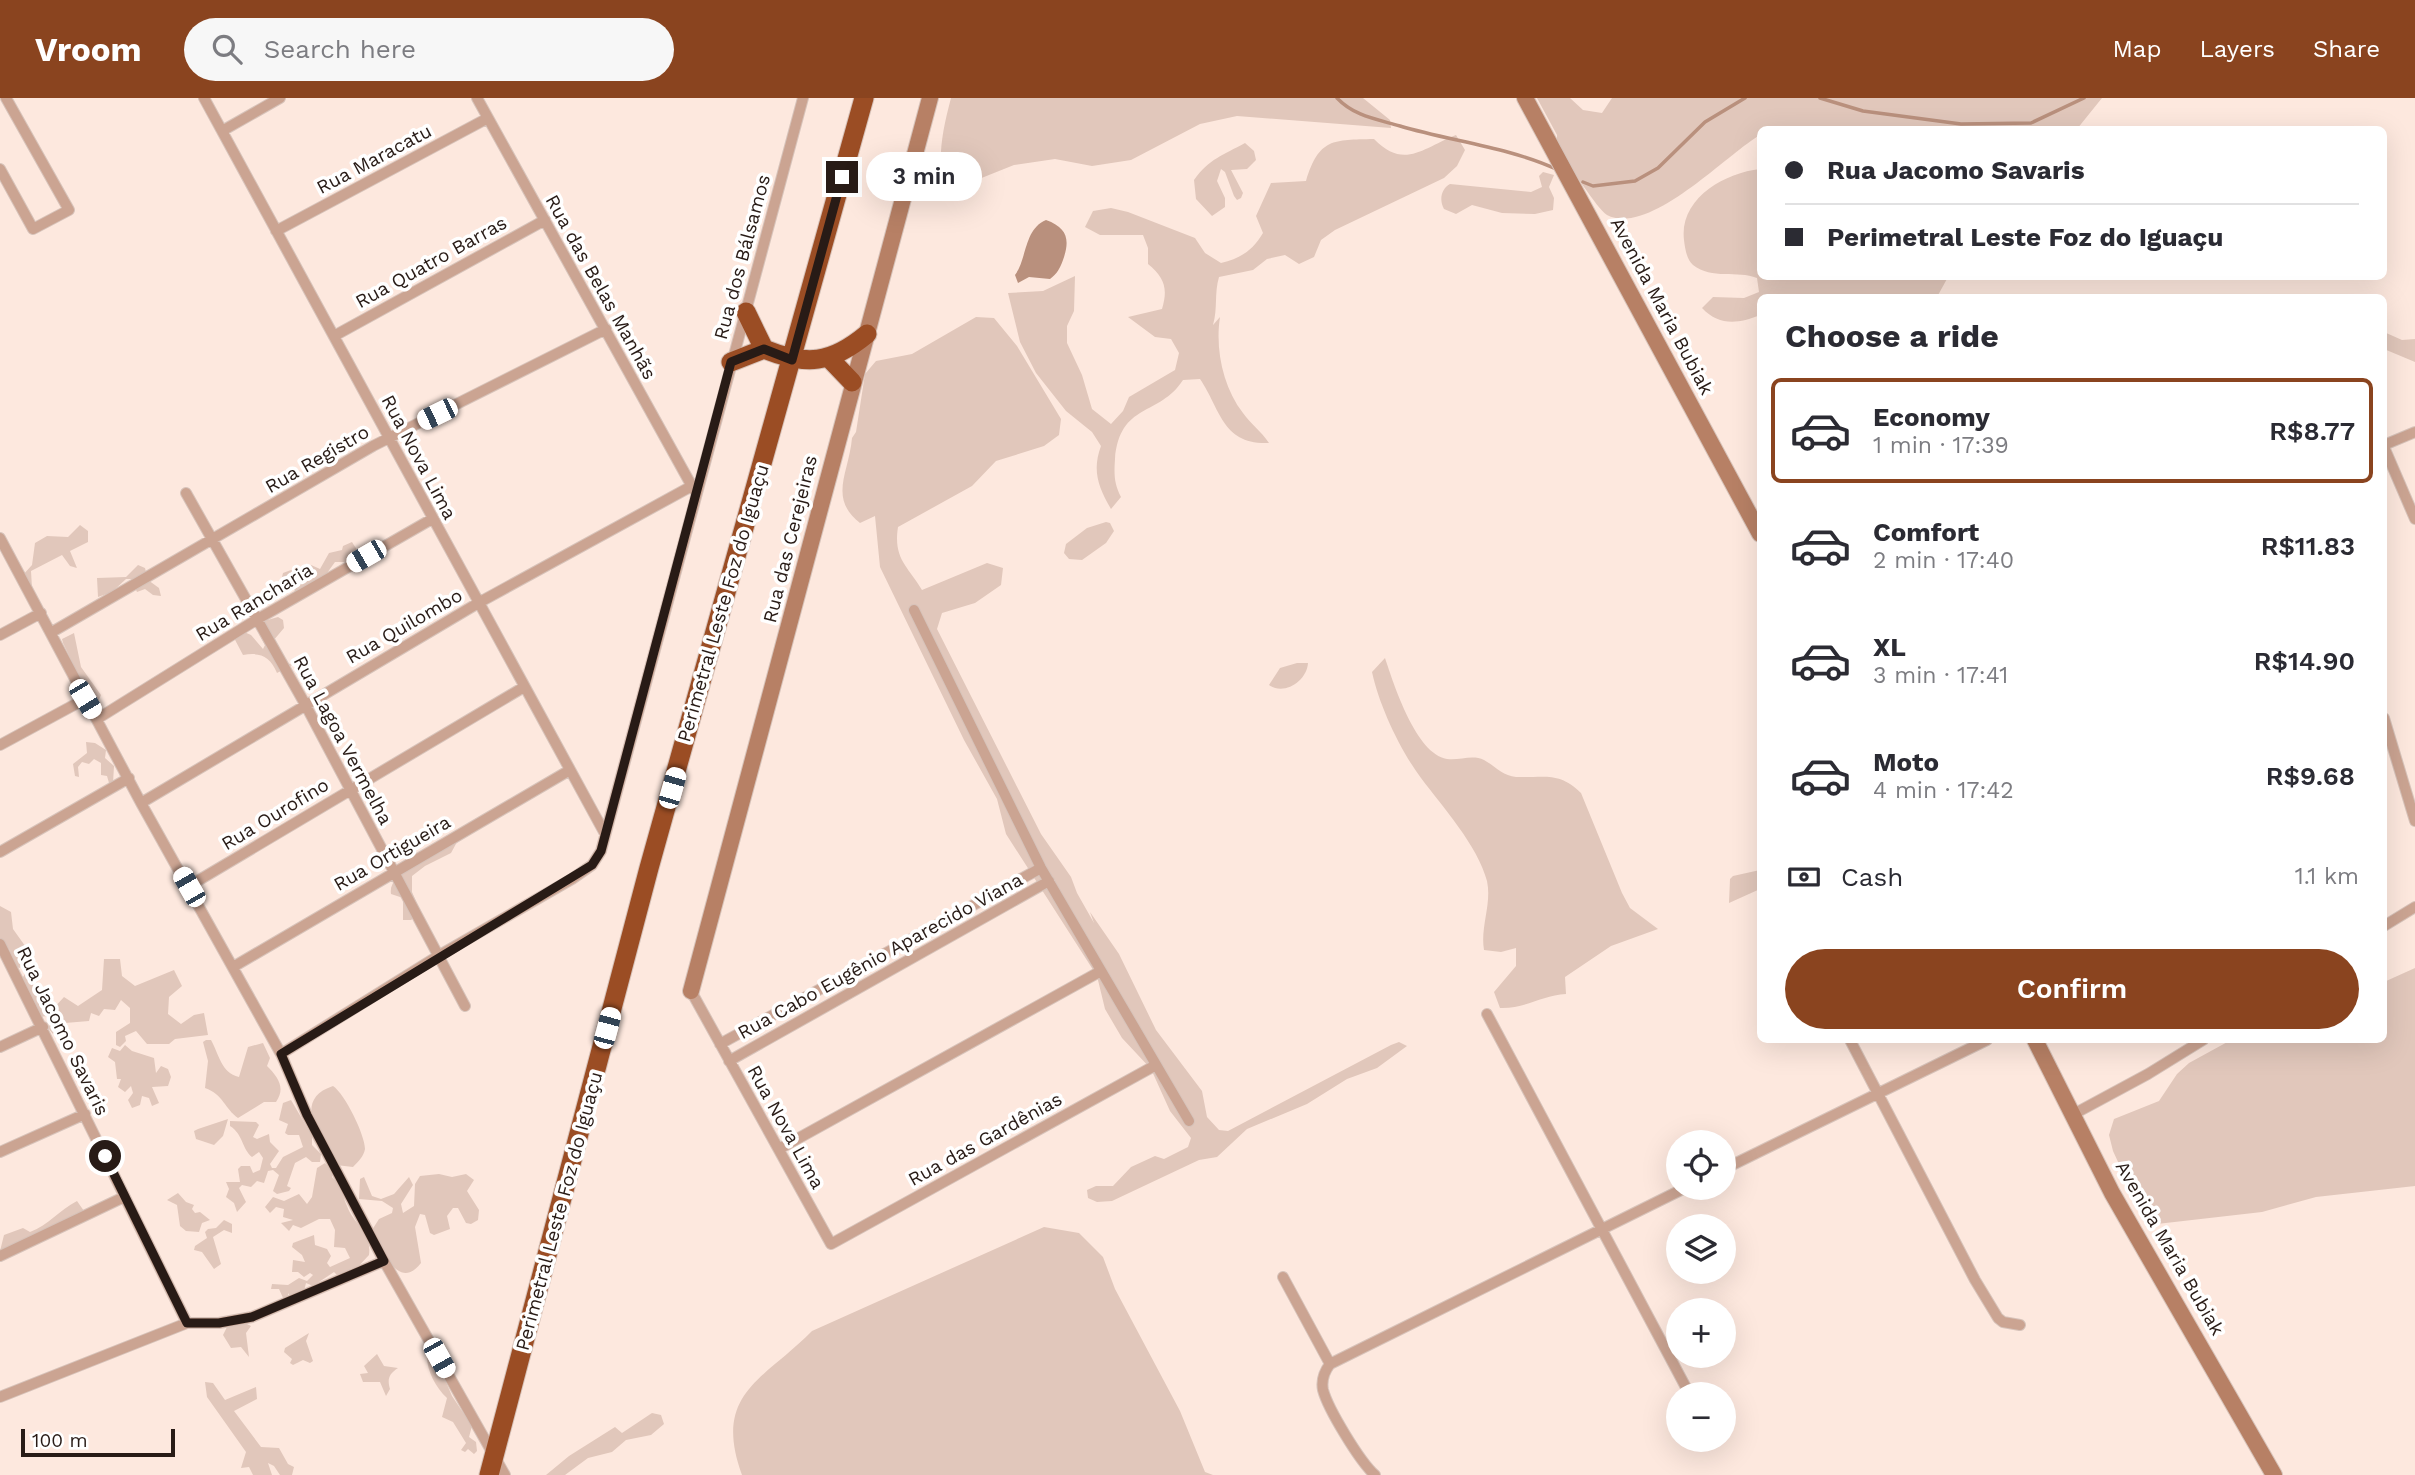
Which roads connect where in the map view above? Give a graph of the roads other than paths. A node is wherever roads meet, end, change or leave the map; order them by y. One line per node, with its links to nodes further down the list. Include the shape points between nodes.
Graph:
1 (6, 98): 11 (street, via 69,210 33,229)
2 (204, 98): 10 (street, Rua Nova Lima)
3 (280, 98): 10 (street)
4 (477, 98): 9 (street, Rua das Belas Manhãs)
5 (803, 98): 14 (street, Rua dos Bálsamos)
6 (864, 98): 20 (highway, Perimetral Leste Foz do Iguaçu)
7 (930, 98): 16 (street, Rua das Cerejeiras)
8 (1525, 98): 31 (street, Avenida Maria Bubiak)
9 (488, 118): 12 (street, Rua das Belas Manhãs); 13 (street, Rua Maracatu)
10 (222, 131): 13 (street, Rua Nova Lima)
11 (0, 169)
12 (545, 220): 15 (street, Rua das Belas Manhãs); 17 (street, Rua Quatro Barras)
13 (276, 231): 17 (street, Rua Nova Lima)
14 (746, 312): 18 (highway); 21 (street, Rua dos Bálsamos)
15 (606, 329): 24 (street, Rua Registro); 27 (street, Rua das Belas Manhãs)
16 (867, 334): 19 (highway); 22 (street, Rua das Cerejeiras)
17 (334, 336): 24 (street, Rua Nova Lima)
18 (764, 349): 20 (highway); 21 (highway)
19 (830, 358): 20 (highway); 22 (highway)
20 (792, 360): 95 (highway, Perimetral Leste Foz do Iguaçu, via 649,868)
21 (731, 362): 27 (street, Rua dos Bálsamos)
22 (852, 382): 63 (street, Rua das Cerejeiras)
23 (2415, 432): 25 (street)
24 (389, 438): 29 (street, Rua Nova Lima); 33 (street, Rua Registro)
25 (2387, 445)
26 (2387, 453): 30 (street)
27 (693, 489): 34 (street, Rua Quilombo); 51 (street, Rua dos Bálsamos)
28 (186, 493): 33 (street, Rua Lagoa Vermelha)
29 (432, 519): 34 (street, Rua Nova Lima); 37 (street, Rua Rancharia)
30 (2415, 519)
31 (1757, 528)
32 (0, 538): 36 (street)
33 (212, 541): 37 (street, Rua Lagoa Vermelha); 38 (street, Rua Registro)
34 (480, 602): 40 (street, Rua Nova Lima); 42 (street, Rua Quilombo)
35 (914, 610): 53 (street)
36 (41, 613): 38 (street); 39 (street)
37 (256, 620): 42 (street, Rua Lagoa Vermelha); 43 (street, Rua Rancharia)
38 (52, 632): 41 (street)
39 (0, 635)
40 (524, 687): 46 (street, Rua Nova Lima); 48 (street, Rua Ourofino)
41 (85, 699): 43 (street); 45 (street)
42 (305, 704): 48 (street, Rua Lagoa Vermelha); 49 (street, Rua Quilombo)
43 (97, 719): 47 (street)
44 (2387, 728): 50 (street)
45 (0, 745)
46 (570, 770): 51 (street, Rua Nova Lima); 54 (street, Rua Ortigueira)
47 (129, 778): 49 (street); 52 (street)
48 (348, 790): 54 (street, Rua Lagoa Vermelha); 56 (street, Rua Ourofino)
49 (141, 803): 56 (street)
50 (2415, 821)
51 (604, 832): 60 (street, Rua dos Bálsamos, via 601,851 592,865)
52 (0, 852)
53 (1041, 868): 55 (street); 71 (street, Rua Cabo Eugênio Aparecido Viana)
54 (394, 871): 60 (street, Rua Lagoa Vermelha); 61 (street, Rua Ortigueira)
55 (1049, 881): 62 (street); 74 (street, Rua Cabo Eugênio Aparecido Viana)
56 (189, 887): 61 (street)
57 (2415, 907): 58 (street)
58 (2387, 924)
59 (0, 944): 66 (street, Rua Jacomo Savaris)
60 (438, 957): 64 (street, Rua Lagoa Vermelha); 73 (street, Rua dos Bálsamos)
61 (233, 967): 73 (street)
62 (1101, 971): 75 (street); 80 (street)
63 (691, 991): 71 (street, Rua Nova Lima)
64 (465, 1006)
65 (1488, 1014): 85 (street)
66 (43, 1027): 72 (street); 77 (street, Rua Jacomo Savaris)
67 (1852, 1043): 76 (street)
68 (1981, 1043): 76 (street)
69 (2036, 1043): 78 (street, Avenida Maria Bubiak)
70 (2198, 1043): 78 (street)
71 (720, 1044): 74 (street, Rua Nova Lima)
72 (0, 1047)
73 (281, 1054): 88 (street, via 307,1115)
74 (729, 1061): 80 (street, Rua Nova Lima)
75 (1156, 1065): 79 (street); 86 (street, Rua das Gardênias)
76 (1881, 1093): 82 (street); 91 (street, via 1975,1280 1998,1318)
77 (85, 1114): 81 (street); 83 (street, Rua Jacomo Savaris)
78 (2072, 1115): 99 (street, Avenida Maria Bubiak)
79 (1189, 1121)
80 (779, 1149): 86 (street, Rua Nova Lima)
81 (0, 1152)
82 (1736, 1163)
83 (124, 1197): 87 (street); 90 (street, Rua Jacomo Savaris)
84 (1666, 1197): 85 (street)
85 (1603, 1228): 92 (street); 93 (street)
86 (831, 1244)
87 (0, 1255)
88 (384, 1261): 90 (street, via 252,1317); 95 (street)
89 (1283, 1277): 92 (street)
90 (187, 1323): 94 (street)
91 (2020, 1325)
92 (1330, 1364): 98 (street, via 1323,1374 1323,1391 1362,1462)
93 (1683, 1382)
94 (0, 1397)
95 (494, 1455): 96 (highway, Perimetral Leste Foz do Iguaçu); 97 (street)
96 (489, 1475)
97 (505, 1475)
98 (1375, 1475)
99 (2274, 1475)

